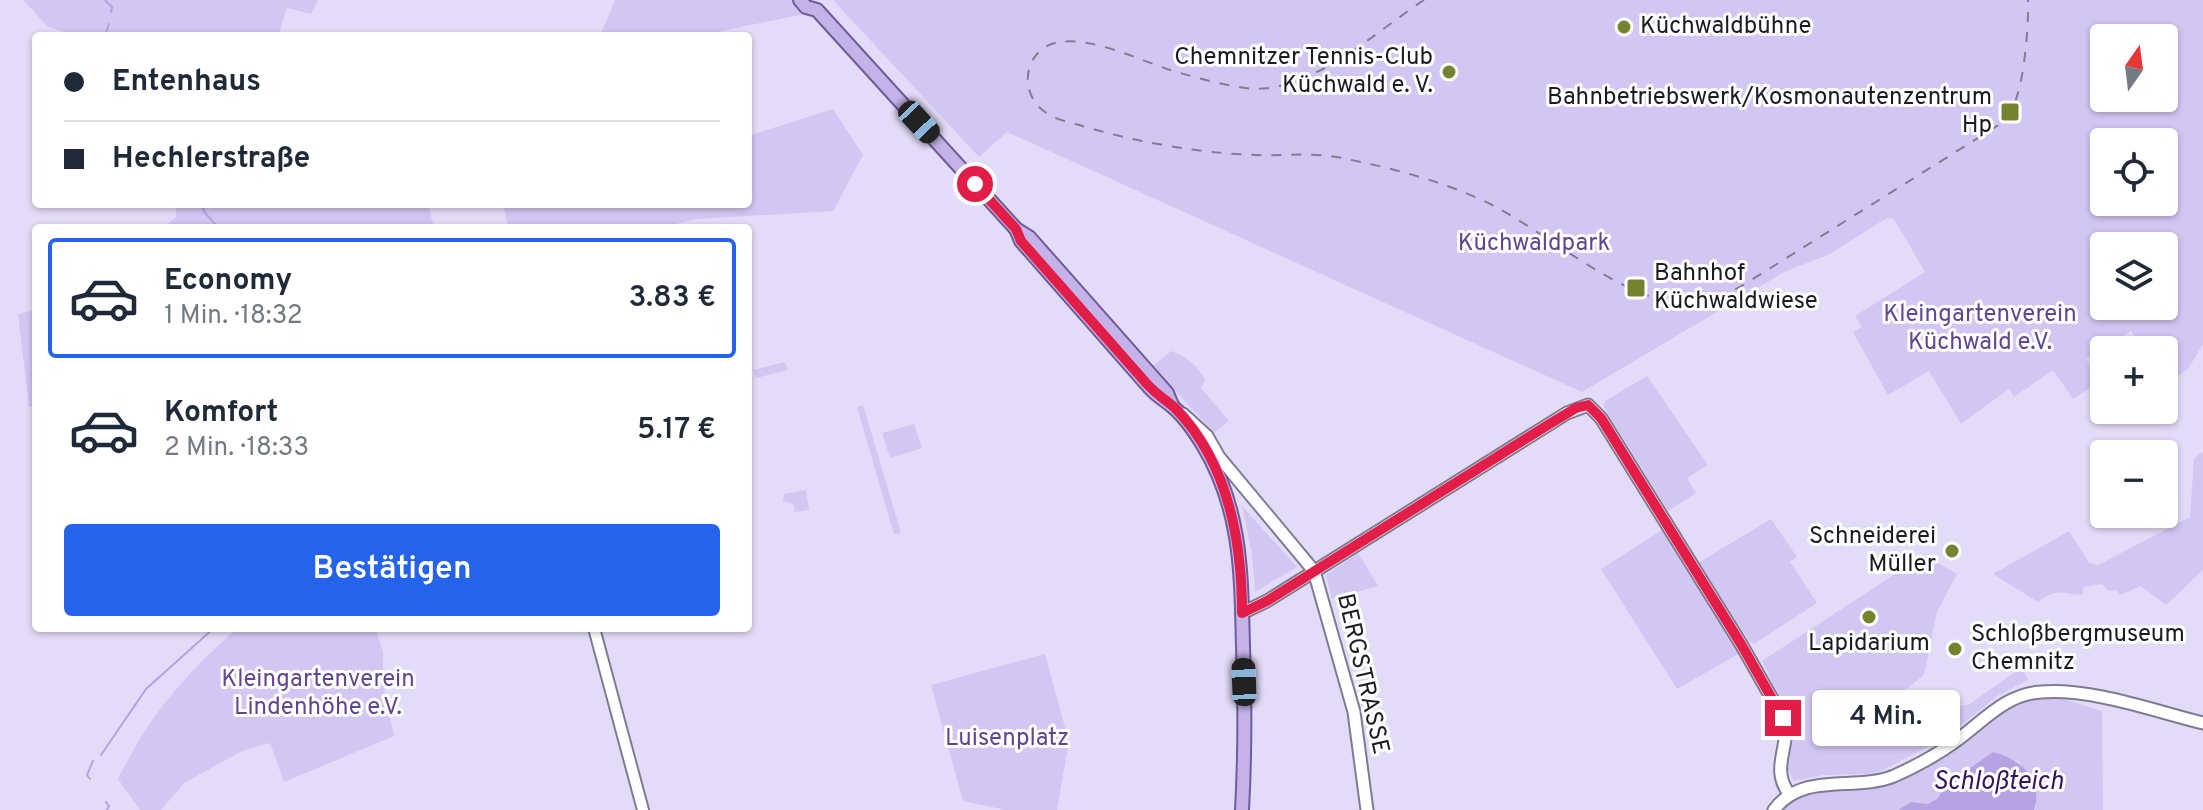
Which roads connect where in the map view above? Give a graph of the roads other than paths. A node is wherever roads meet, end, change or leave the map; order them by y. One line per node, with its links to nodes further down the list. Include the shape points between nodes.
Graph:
1 (800, 0): 2 (main road, via 806,7)
2 (816, 5): 3 (main road, via 1160,399)
3 (1174, 407): 4 (main road, BERGSTRASSE, via 1197,423); 5 (main road, via 1203,445 1229,503 1240,550)
4 (1314, 571): 5 (main road); 8 (main road, via 1588,405 1601,418 1783,718 1780,768); 11 (main road, BERGSTRASSE, via 1354,712)
5 (1242, 613): 10 (main road)
6 (595, 632): 9 (street)
7 (2203, 722): 8 (main road, via 2060,692 2027,693 1895,775 1860,784 1815,786)
8 (1790, 795): 12 (main road)
9 (643, 810)
10 (1242, 810)
11 (1367, 810)
12 (1774, 810)

